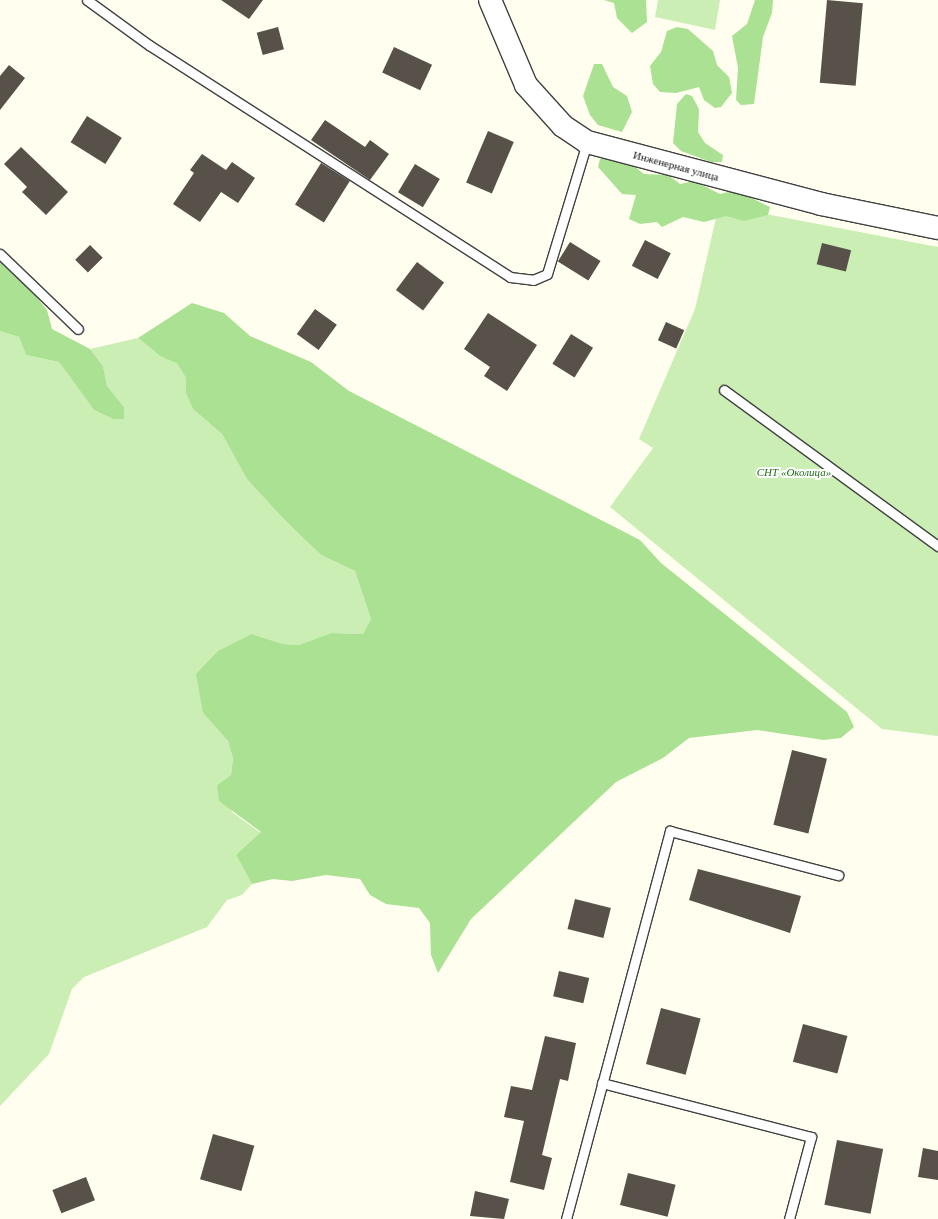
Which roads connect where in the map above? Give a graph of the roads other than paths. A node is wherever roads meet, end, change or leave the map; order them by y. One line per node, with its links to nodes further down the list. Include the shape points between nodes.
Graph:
1 (87, 0): 3 (lane, via 149,45 510,277 532,280 547,274)
2 (490, 0): 3 (street, Инженерная улица, via 526,85 564,126)
3 (587, 142): 4 (street, Инженерная улица, via 821,204)
4 (938, 228)
5 (0, 254): 6 (lane)
6 (78, 329)
7 (724, 390): 8 (lane)
8 (938, 546)
9 (838, 875): 10 (lane, via 670,831)
10 (602, 1083): 11 (lane); 12 (lane, via 811,1137)
11 (566, 1219)
12 (789, 1219)

